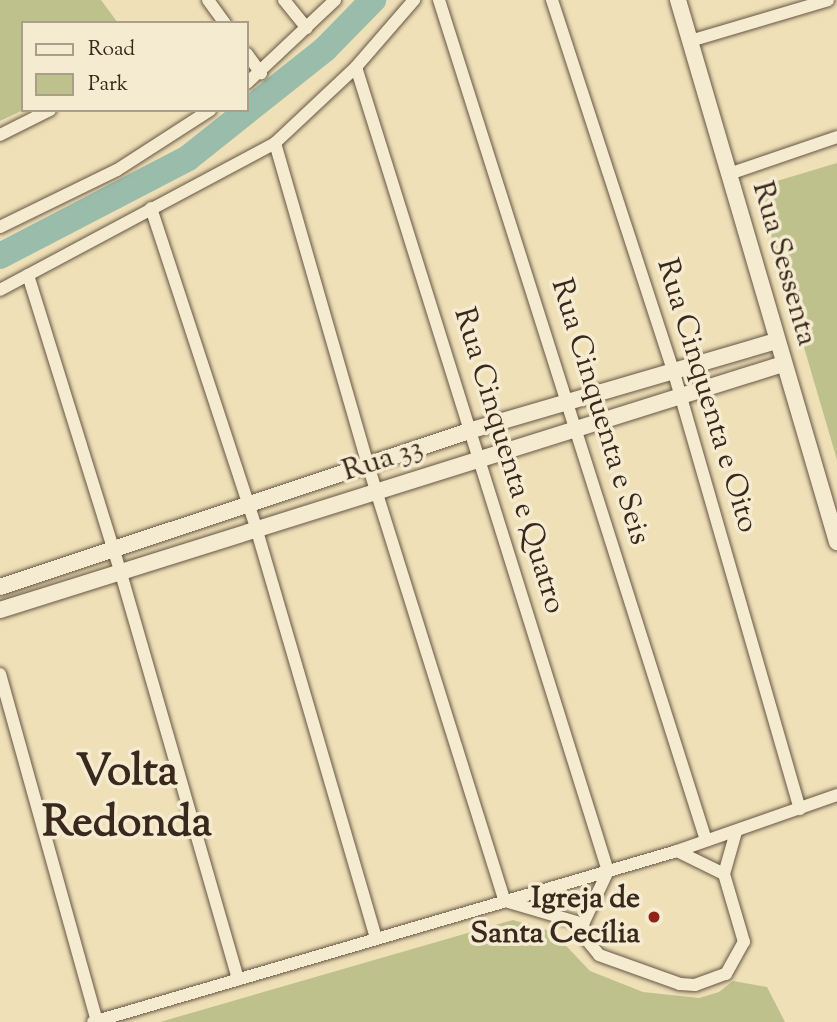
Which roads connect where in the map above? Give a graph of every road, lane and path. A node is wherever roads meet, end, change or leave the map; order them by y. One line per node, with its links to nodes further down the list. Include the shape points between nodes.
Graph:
1 (208, 0): 9 (street)
2 (284, 0): 10 (street)
3 (335, 0): 10 (street)
4 (414, 0): 13 (street)
5 (439, 0): 30 (street, Rua Cinquenta e Seis)
6 (552, 0): 28 (street, Rua Cinquenta e Oito)
7 (678, 0): 11 (street, Rua Sessenta)
8 (828, 0): 11 (street)
9 (224, 21)
10 (307, 28): 14 (street)
11 (690, 41): 21 (street, Rua Sessenta)
12 (248, 55): 14 (street)
13 (356, 67): 20 (street); 31 (street, Rua Cinquenta e Quatro)
14 (261, 73): 15 (street)
15 (248, 82)
16 (46, 112): 18 (street)
17 (193, 116): 23 (street, via 117,170)
18 (0, 135)
19 (837, 137): 21 (street)
20 (275, 143): 22 (street); 34 (street)
21 (729, 174): 26 (street, Rua Sessenta)
22 (150, 208): 24 (street); 36 (street)
23 (0, 227)
24 (28, 275): 25 (street); 39 (street)
25 (0, 290)
26 (776, 341): 27 (street, Rua Sessenta); 28 (street, Rua 33)
27 (783, 364): 29 (street, Rua 33); 38 (street, Rua Sessenta)
28 (674, 373): 29 (street, Rua Cinquenta e Oito); 30 (street, Rua 33)
29 (682, 398): 32 (street, Rua 33); 45 (street, Rua Cinquenta e Oito)
30 (569, 402): 31 (street, Rua 33); 32 (street, Rua Cinquenta e Seis)
31 (472, 430): 33 (street, Rua Cinquenta e Quatro); 34 (street, Rua 33)
32 (577, 431): 33 (street, Rua 33); 47 (street, Rua Cinquenta e Seis)
33 (480, 459): 35 (street, Rua 33); 49 (street, Rua Cinquenta e Quatro)
34 (368, 465): 35 (street); 36 (street, Rua 33)
35 (377, 492): 37 (street, Rua 33); 51 (street)
36 (250, 506): 37 (street); 39 (street, Rua 33)
37 (257, 531): 40 (street, Rua 33); 53 (street)
38 (837, 541)
39 (114, 551): 40 (street); 41 (street, Rua 33)
40 (120, 570): 42 (street, Rua 33); 54 (street)
41 (0, 587)
42 (0, 610)
43 (0, 674): 55 (street)
44 (837, 795): 45 (street)
45 (800, 809): 46 (street)
46 (736, 832): 47 (street); 50 (street)
47 (706, 840): 48 (street)
48 (677, 851): 49 (street); 50 (street)
49 (608, 871): 51 (street); 52 (street)
50 (724, 874): 52 (street, via 744,942 735,963 713,980 680,984 599,955)
51 (505, 901): 52 (street); 53 (street)
52 (583, 924)
53 (376, 938): 54 (street)
54 (238, 979): 55 (street)
55 (95, 1021)

